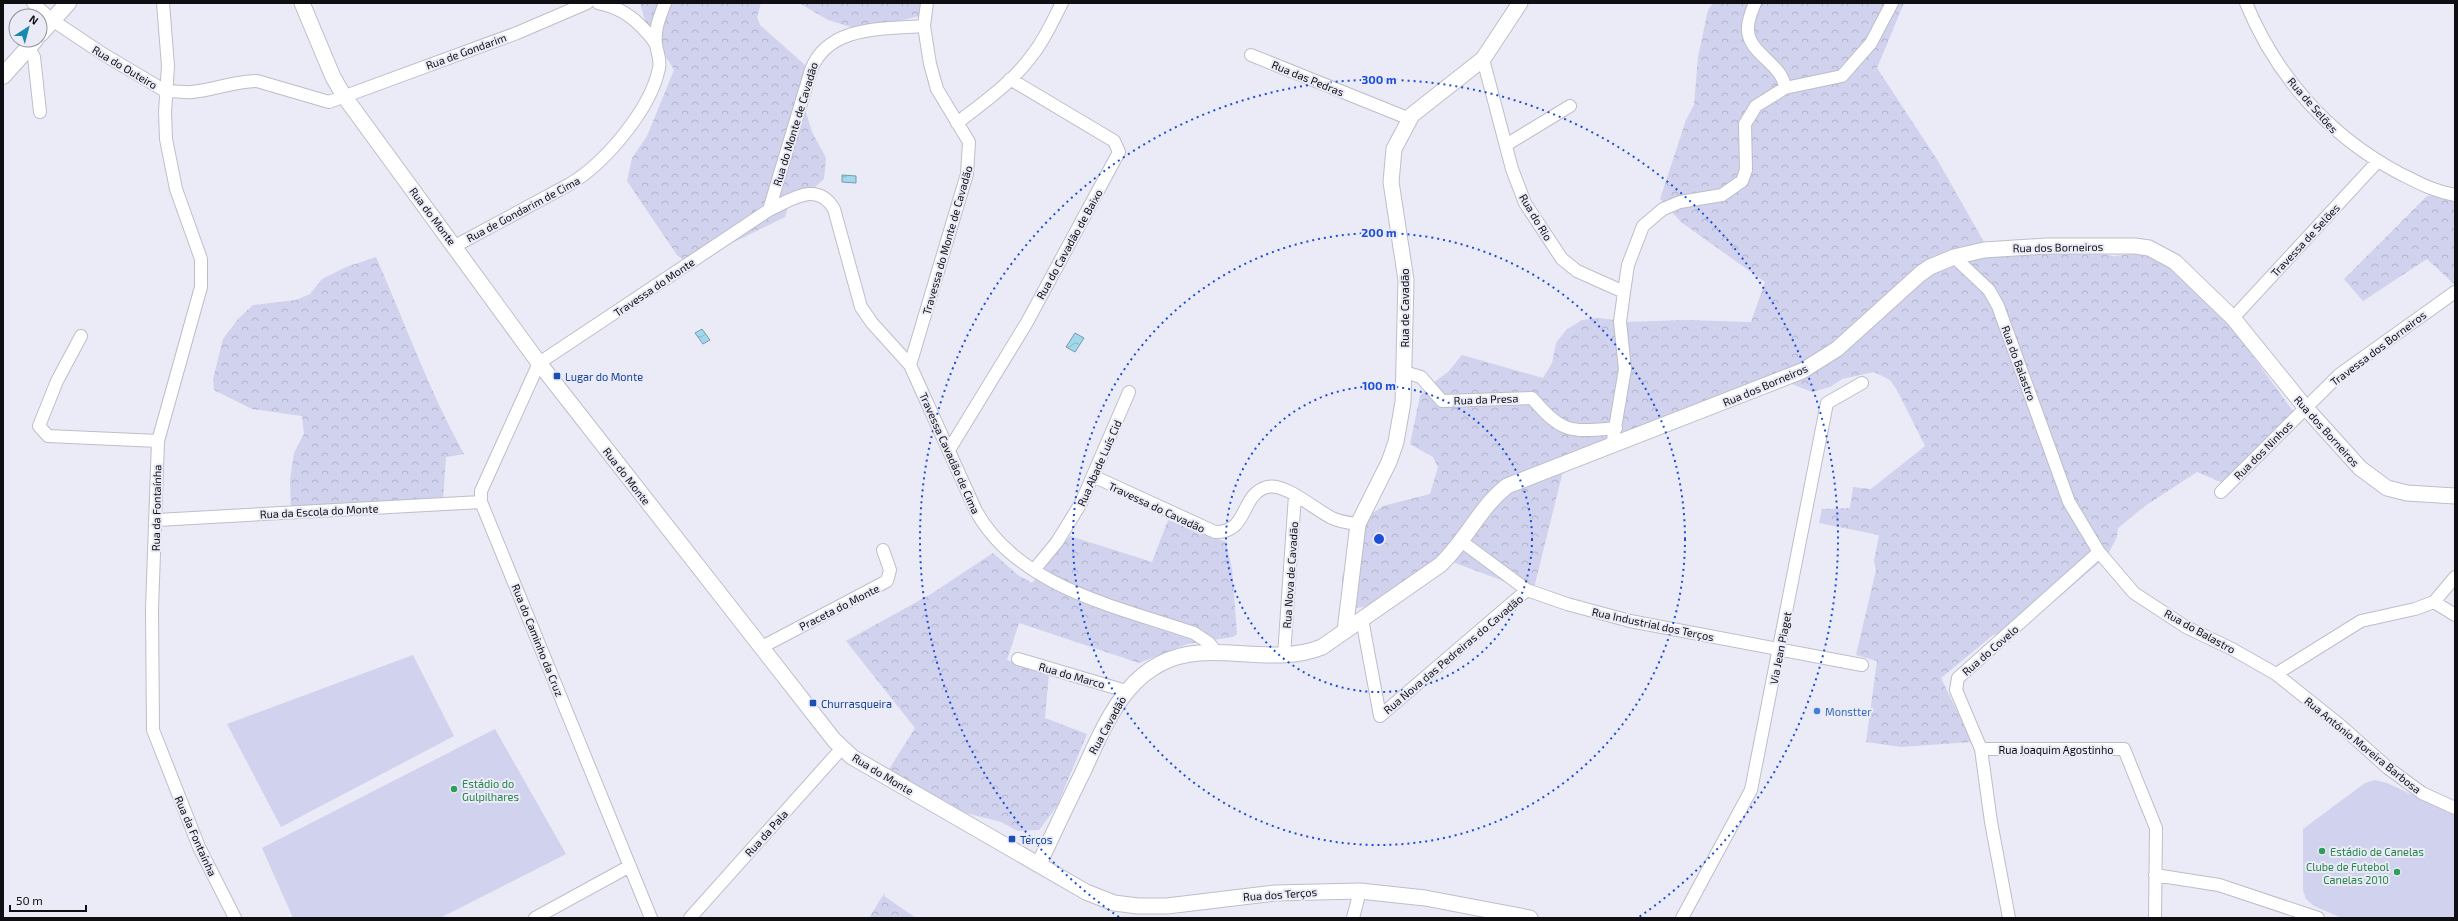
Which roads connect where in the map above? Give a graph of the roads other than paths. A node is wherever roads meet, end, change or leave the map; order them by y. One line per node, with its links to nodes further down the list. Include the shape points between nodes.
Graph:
1 (33, 3): 14 (street, Rua do Outeiro)
2 (68, 3): 14 (main road)
3 (163, 3): 25 (street, Rua da Fontaínha, via 168,66)
4 (302, 3): 26 (street, Rua do Monte, via 333,77)
5 (587, 3): 26 (street, Rua de Gondarim, via 517,33)
6 (598, 3): 17 (street, via 619,9 630,16)
7 (665, 3): 17 (street, Rua de Gondarim de Cima, via 657,24)
8 (927, 3): 16 (street, Travessa do Monte de Cavadão)
9 (1062, 3): 23 (street, via 1034,53)
10 (1520, 3): 21 (street, Rua de Cavadão)
11 (1755, 3): 24 (street, via 1748,30 1752,42 1784,78)
12 (1892, 3): 24 (street, via 1871,43 1842,76)
13 (2246, 3): 32 (street, Rua de Selões, via 2257,31 2317,113 2339,134)
14 (52, 20): 15 (main road); 25 (street, Rua do Outeiro)
15 (48, 25)
16 (924, 26): 30 (street, Travessa do Monte de Cavadão, via 937,89); 34 (street, Rua do Monte de Cavadão, via 848,35 835,41 815,59)
17 (656, 44): 35 (street, Rua de Gondarim de Cima, via 660,55 654,87 616,146 603,161 570,184)
18 (28, 48): 22 (main road)
19 (33, 48): 28 (street)
20 (1251, 55): 29 (street, Rua das Pedras)
21 (1483, 59): 29 (street, Rua de Cavadão, via 1422,105); 31 (street, Rua do Rio)
22 (3, 76)
23 (1010, 79): 30 (street); 50 (street, Rua do Cavadão de Baixo, via 1114,141 1119,152 1026,324)
24 (1785, 88): 37 (street, via 1756,106 1745,124 1746,170 1742,181 1722,195 1680,202 1663,209 1643,226 1628,265)
25 (167, 92): 26 (street, Rua do Outeiro, via 178,90 191,93 246,81 258,81 329,102); 48 (street, Rua da Fontaínha, via 166,139 176,189 201,259 201,287)
26 (344, 96): 35 (street, Rua do Monte)
27 (1570, 106): 31 (street)
28 (40, 112)
29 (1410, 118): 43 (street, Rua de Cavadão, via 1394,149 1391,165 1391,182 1406,280)
30 (957, 123): 42 (street, Travessa do Monte de Cavadão, via 969,142 967,174)
31 (1506, 145): 37 (street, Rua do Rio, via 1512,170 1525,203 1562,259 1577,271)
32 (2378, 161): 33 (street, Rua de Selões, via 2434,191); 39 (street, Travessa de Selões)
33 (2455, 195)
34 (769, 210): 41 (street, Travessa do Monte); 42 (street, Travessa Cavadão de Cima, via 802,195 821,195 829,201 834,209 861,307)
35 (455, 246): 41 (street, Rua do Monte)
36 (1954, 257): 39 (street, Rua dos Borneiros, via 1984,250 2047,246 2149,248 2175,262); 49 (street, Rua dos Borneiros, via 1920,274 1841,345 1802,371); 60 (street, Rua do Balastro, via 1989,290 1998,306 2069,502)
37 (1624, 292): 47 (street, via 1620,322 1625,369)
38 (2455, 292): 46 (street, Travessa dos Borneiros, via 2339,375)
39 (2233, 318): 46 (street, Rua dos Borneiros)
40 (81, 336): 48 (street, via 57,381 39,426 48,436)
41 (539, 363): 55 (street, via 481,491); 68 (street, Rua do Monte)
42 (910, 365): 50 (street, Travessa Cavadão de Cima)
43 (1404, 372): 47 (street, Rua da Presa, via 1421,377 1442,401 1532,398 1543,412 1565,429 1583,431); 57 (street, Rua de Cavadão, via 1403,402 1396,442 1389,462)
44 (1862, 383): 69 (street, Via Jean Piaget, via 1827,403)
45 (1129, 392): 51 (street, Rua Abade Luís Cid)
46 (2305, 407): 52 (street, Rua dos Ninhos); 54 (street, Rua dos Borneiros, via 2347,456 2387,488 2407,493)
47 (1616, 428): 49 (street)
48 (158, 441): 56 (street, Rua da Fontaínha)
49 (1612, 446): 58 (street, Rua dos Borneiros, via 1507,486 1486,505)
50 (949, 450): 61 (street, Travessa Cavadão de Cima, via 987,531)
51 (1094, 477): 53 (street, Travessa do Cavadão, via 1215,532 1228,531 1234,527 1252,498 1266,487 1278,487); 61 (street, Rua Abade Luís Cid, via 1074,517)
52 (2221, 492)
53 (1295, 495): 57 (street, Travessa do Cavadão, via 1333,518); 71 (street, Rua Nova de Cavadão)
54 (2455, 496)
55 (481, 502): 56 (street, Rua da Escola do Monte); 80 (street, Rua do Caminho da Cruz)
56 (157, 520): 83 (street, Rua da Fontaínha, via 152,609 153,730 199,847)
57 (1358, 524): 67 (street, Rua de Cavadão)
58 (1460, 541): 63 (street, Rua Industrial dos Terços); 66 (street, Rua Cavadão, via 1440,565)
59 (883, 550): 68 (street, Praceta do Monte, via 890,570 887,581)
60 (2099, 552): 74 (street, Rua do Balastro, via 2134,593 2186,626); 77 (street, Rua do Covelo, via 1958,678 1956,690)
61 (1034, 570): 70 (street, Travessa Cavadão de Cima, via 1081,594 1194,633 1209,642)
62 (2455, 577): 64 (street)
63 (1528, 590): 66 (street, Rua Nova das Pedreiras do Cavadão, via 1380,716); 69 (street, Rua Industrial dos Terços, via 1599,614)
64 (2434, 602): 65 (street); 74 (street, via 2361,621)
65 (2455, 615)
66 (1362, 619): 67 (street, Rua Cavadão)
67 (1345, 631): 71 (street, Rua Cavadão, via 1333,641 1309,652)
68 (762, 647): 76 (street, Rua do Monte)
69 (1780, 649): 73 (street, Rua Industrial dos Terços); 89 (street, Via Jean Piaget, via 1751,790)
70 (1216, 652): 71 (street, Rua Cavadão); 75 (street, Rua Cavadão, via 1189,654 1165,661 1148,671)
71 (1284, 656)
72 (1018, 659): 75 (street, Rua do Marco)
73 (1862, 665)
74 (2276, 674): 78 (street, Rua António Moreira Barbosa, via 2422,793)
75 (1126, 691): 79 (street, Rua Cavadão, via 1102,731)
76 (842, 748): 79 (street, Rua do Monte, via 865,765); 86 (street, Rua da Pala)
77 (1981, 749): 81 (street, Rua Joaquim Agostinho, via 2124,749 2156,828); 90 (street, Rua do Covelo, via 1991,822)
78 (2455, 808)
79 (1039, 864): 82 (street, Rua dos Terços, via 1086,892 1114,903 1138,906 1167,906 1275,893)
80 (630, 866): 84 (street); 85 (street, Rua do Caminho da Cruz)
81 (2155, 875): 91 (street, Rua Joaquim Agostinho); 92 (street, via 2219,885)
82 (1360, 891): 87 (street); 88 (street, Rua dos Terços, via 1425,898)
83 (235, 918)
84 (534, 918)
85 (651, 918)
86 (690, 918)
87 (1353, 918)
88 (1530, 918)
89 (1682, 918)
90 (2009, 918)
91 (2155, 918)
92 (2318, 918)

